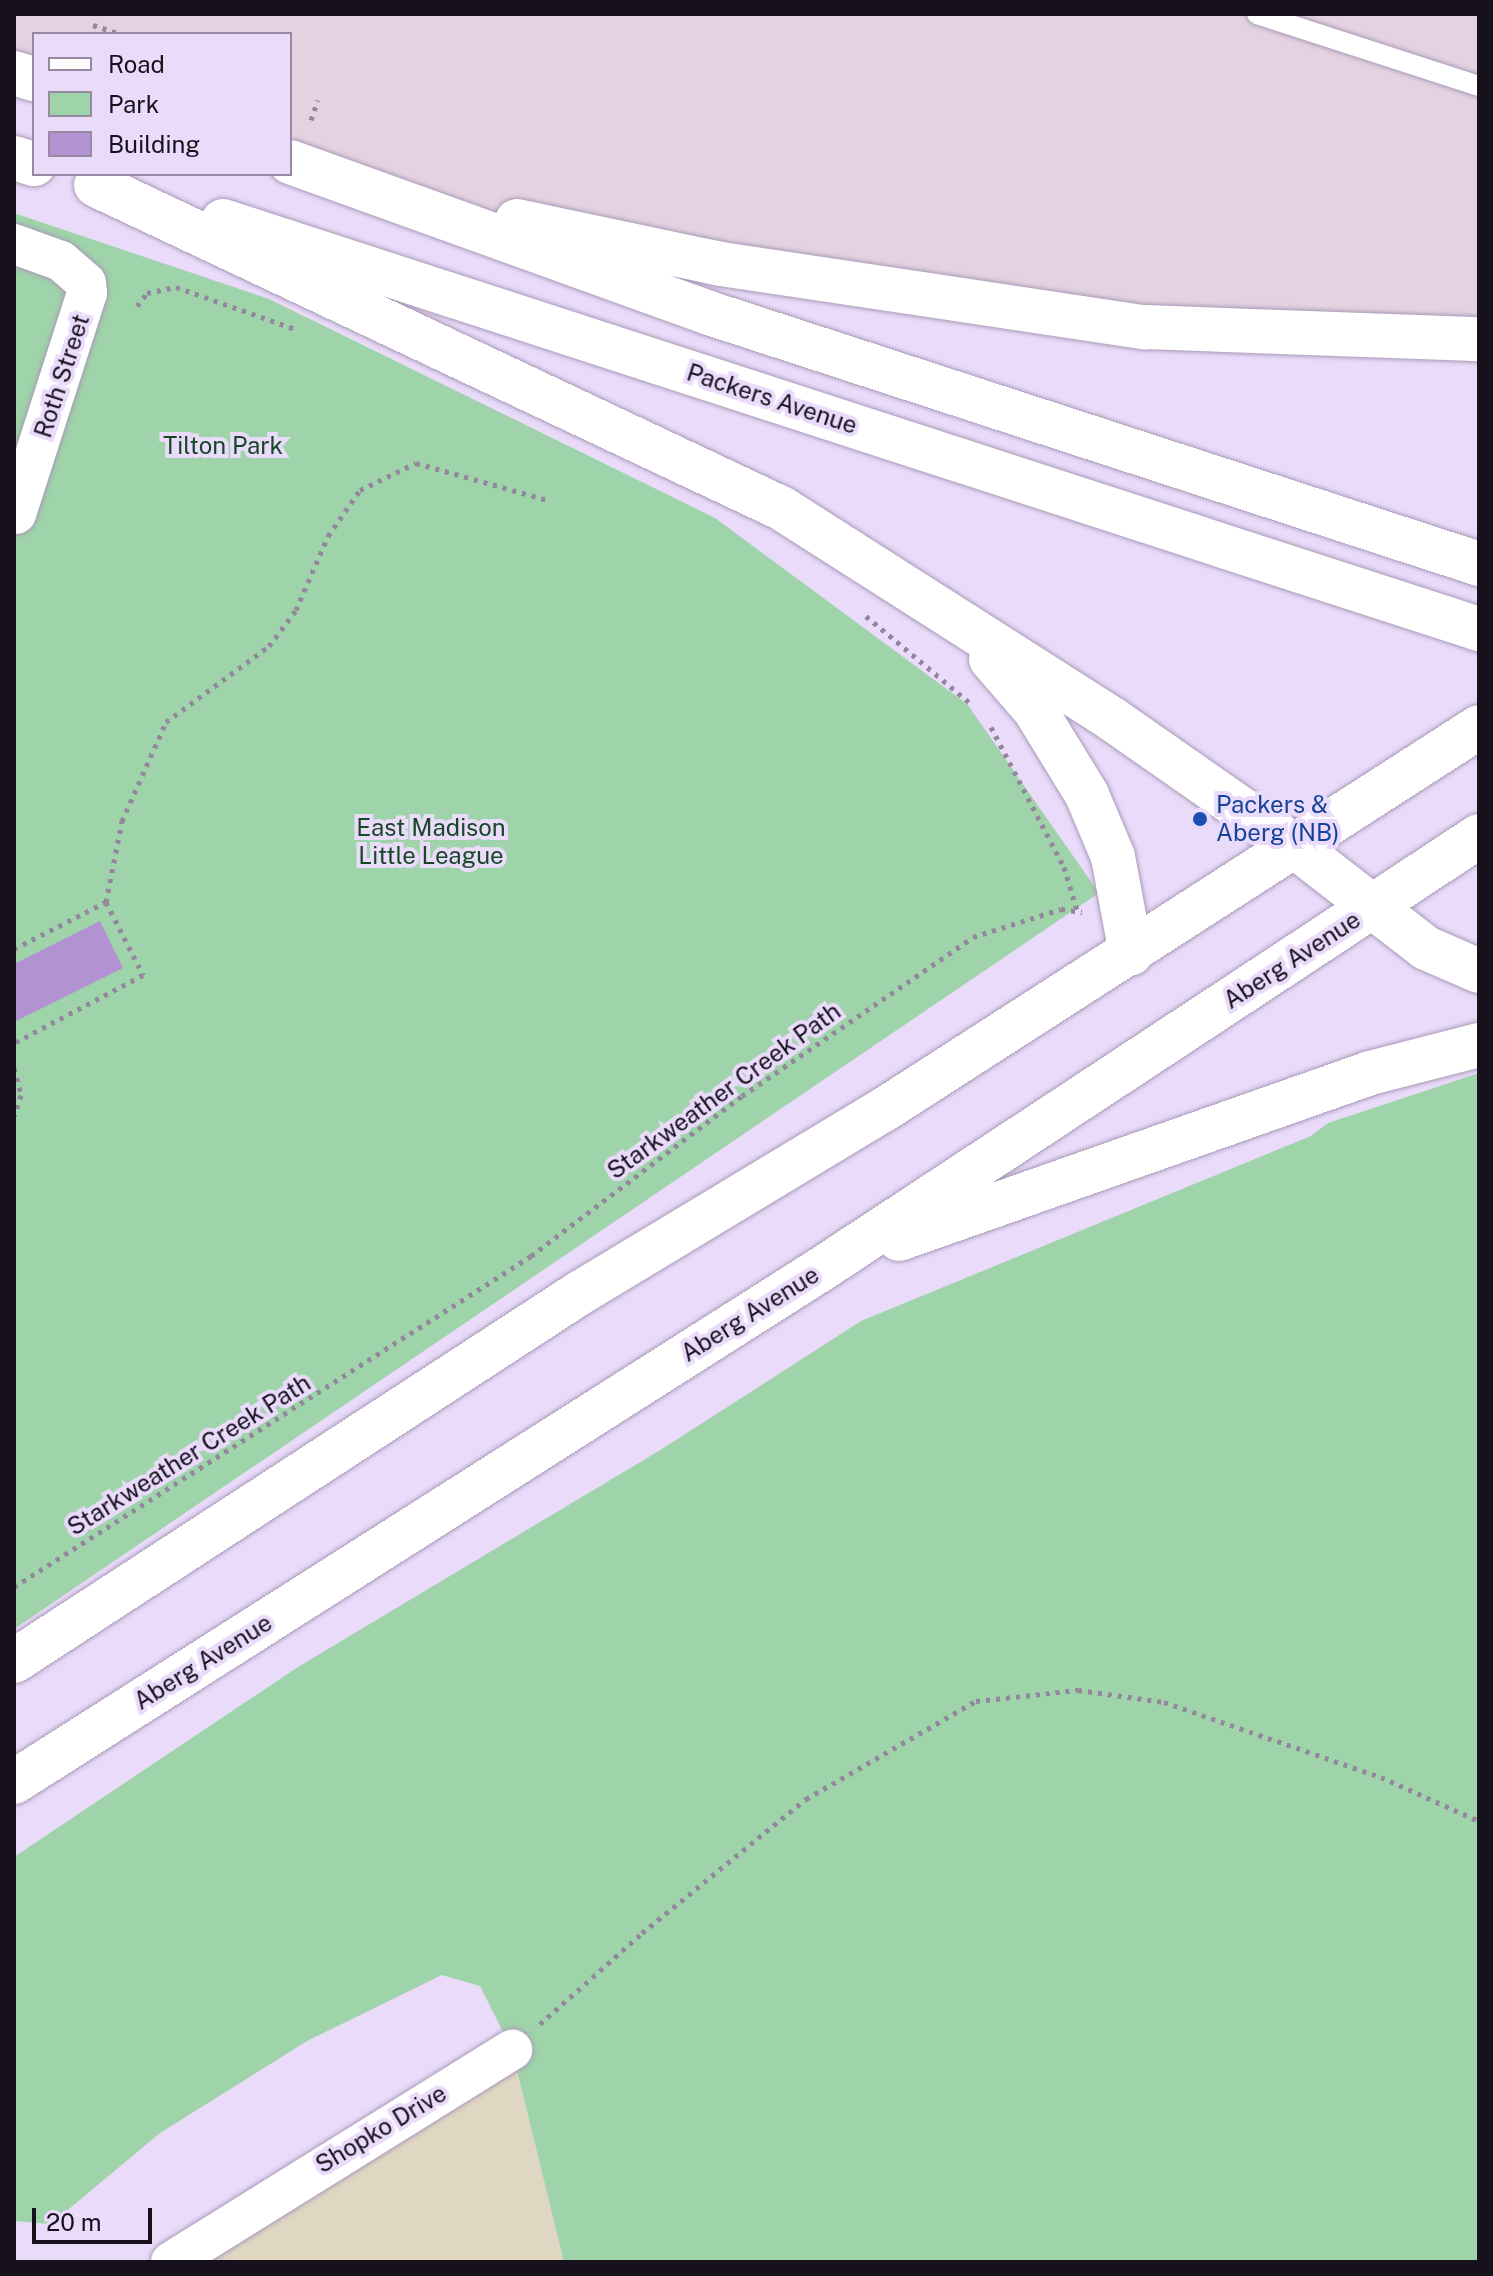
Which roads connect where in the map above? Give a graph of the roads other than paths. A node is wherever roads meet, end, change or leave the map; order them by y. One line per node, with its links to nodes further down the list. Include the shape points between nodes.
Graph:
1 (1257, 14): 2 (lane)
2 (1479, 86)
3 (292, 163): 5 (main road)
4 (80, 179): 10 (main road, via 753,493 850,549); 11 (main road, Packers Avenue, via 441,289)
5 (377, 192): 7 (main road, via 721,264 1145,327); 9 (main road, via 709,313)
6 (14, 244): 8 (street, Roth Street, via 61,261 86,283 80,327)
7 (1479, 339)
8 (16, 514)
9 (1479, 564)
10 (946, 615): 14 (main road, via 1081,698); 16 (main road, via 1022,693 1060,747 1107,839)
11 (1479, 629)
12 (1479, 727): 14 (main road)
13 (1479, 836): 15 (main road, Aberg Avenue)
14 (1297, 848): 15 (main road); 16 (main road)
15 (1375, 906): 17 (main road, via 1438,956); 19 (main road, Aberg Avenue)
16 (1131, 953): 20 (main road, via 578,1294)
17 (1479, 971)
18 (1479, 1045): 19 (main road, via 1370,1073 1115,1159)
19 (826, 1266): 21 (main road, Aberg Avenue)
20 (14, 1661)
21 (14, 1782)
22 (512, 2050): 23 (street, Shopko Drive)
23 (192, 2256)

